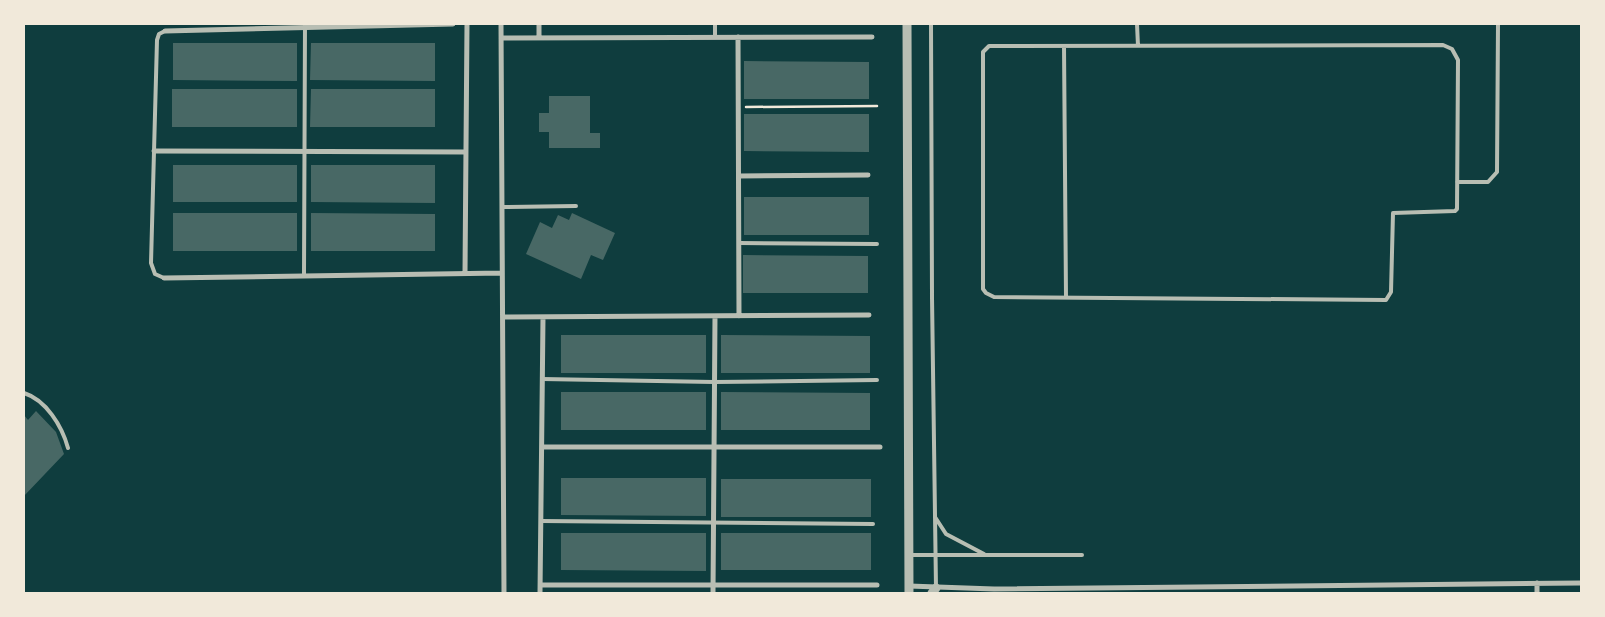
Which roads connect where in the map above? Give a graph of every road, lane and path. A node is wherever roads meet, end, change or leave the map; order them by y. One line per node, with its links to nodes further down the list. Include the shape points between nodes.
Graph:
1 (453, 24): 10 (street)
2 (467, 24): 23 (street)
3 (501, 24): 15 (street)
4 (539, 24): 16 (street)
5 (715, 24): 12 (lane)
6 (907, 24): 53 (street)
7 (931, 24): 49 (lane)
8 (1137, 24): 18 (lane)
9 (1498, 24): 26 (lane, via 1497,172 1488,182)
10 (305, 26): 11 (street); 21 (lane)
11 (165, 31): 22 (lane, via 157,40)
12 (715, 37): 13 (street); 16 (street)
13 (738, 37): 14 (street); 19 (street)
14 (872, 37)
15 (501, 38): 16 (street); 28 (street)
16 (539, 38)
17 (1064, 46): 18 (lane); 35 (lane); 35 (lane, via 989,46 983,52 982,286 994,297)
18 (1138, 46): 26 (lane, via 1448,46 1458,60)
19 (739, 106): 20 (path); 25 (street)
20 (877, 106)
21 (304, 150): 22 (street); 23 (street); 33 (lane)
22 (154, 151): 34 (lane, via 151,263 155,274)
23 (466, 152): 31 (street)
24 (868, 175): 25 (street)
25 (739, 176): 29 (street)
26 (1457, 182): 35 (lane, via 1455,211 1393,213 1392,287 1386,300)
27 (576, 206): 28 (lane)
28 (502, 208): 32 (street)
29 (739, 243): 30 (lane); 37 (street)
30 (878, 244)
31 (465, 273): 32 (street); 33 (street)
32 (502, 273): 39 (street)
33 (304, 275): 34 (street)
34 (164, 278)
35 (1066, 297)
36 (715, 316): 37 (street); 40 (street); 43 (street)
37 (739, 316): 38 (street)
38 (869, 316)
39 (503, 317): 40 (street); 66 (street)
40 (543, 317): 41 (street)
41 (542, 379): 43 (lane); 45 (street)
42 (878, 380): 43 (lane)
43 (714, 382): 46 (street)
44 (24, 393): 48 (lane, via 44,404 66,438)
45 (542, 447): 46 (street); 50 (street)
46 (713, 447): 47 (street); 51 (street)
47 (880, 447)
48 (68, 448)
49 (934, 515): 54 (lane); 55 (lane, via 946,534)
50 (541, 521): 51 (lane); 59 (street)
51 (714, 523): 52 (lane); 60 (street)
52 (873, 524)
53 (910, 555): 54 (lane); 62 (street)
54 (935, 555): 55 (lane); 64 (lane)
55 (986, 555): 56 (lane)
56 (1082, 555)
57 (1537, 584): 58 (street); 63 (street); 69 (street)
58 (1581, 584)
59 (540, 585): 60 (street); 67 (street)
60 (714, 585): 61 (street); 68 (street)
61 (877, 585)
62 (909, 590): 64 (street)
63 (1141, 590): 65 (street)
64 (935, 591): 65 (street)
65 (1112, 591)
66 (504, 593)
67 (540, 593)
68 (714, 593)
69 (1537, 593)

